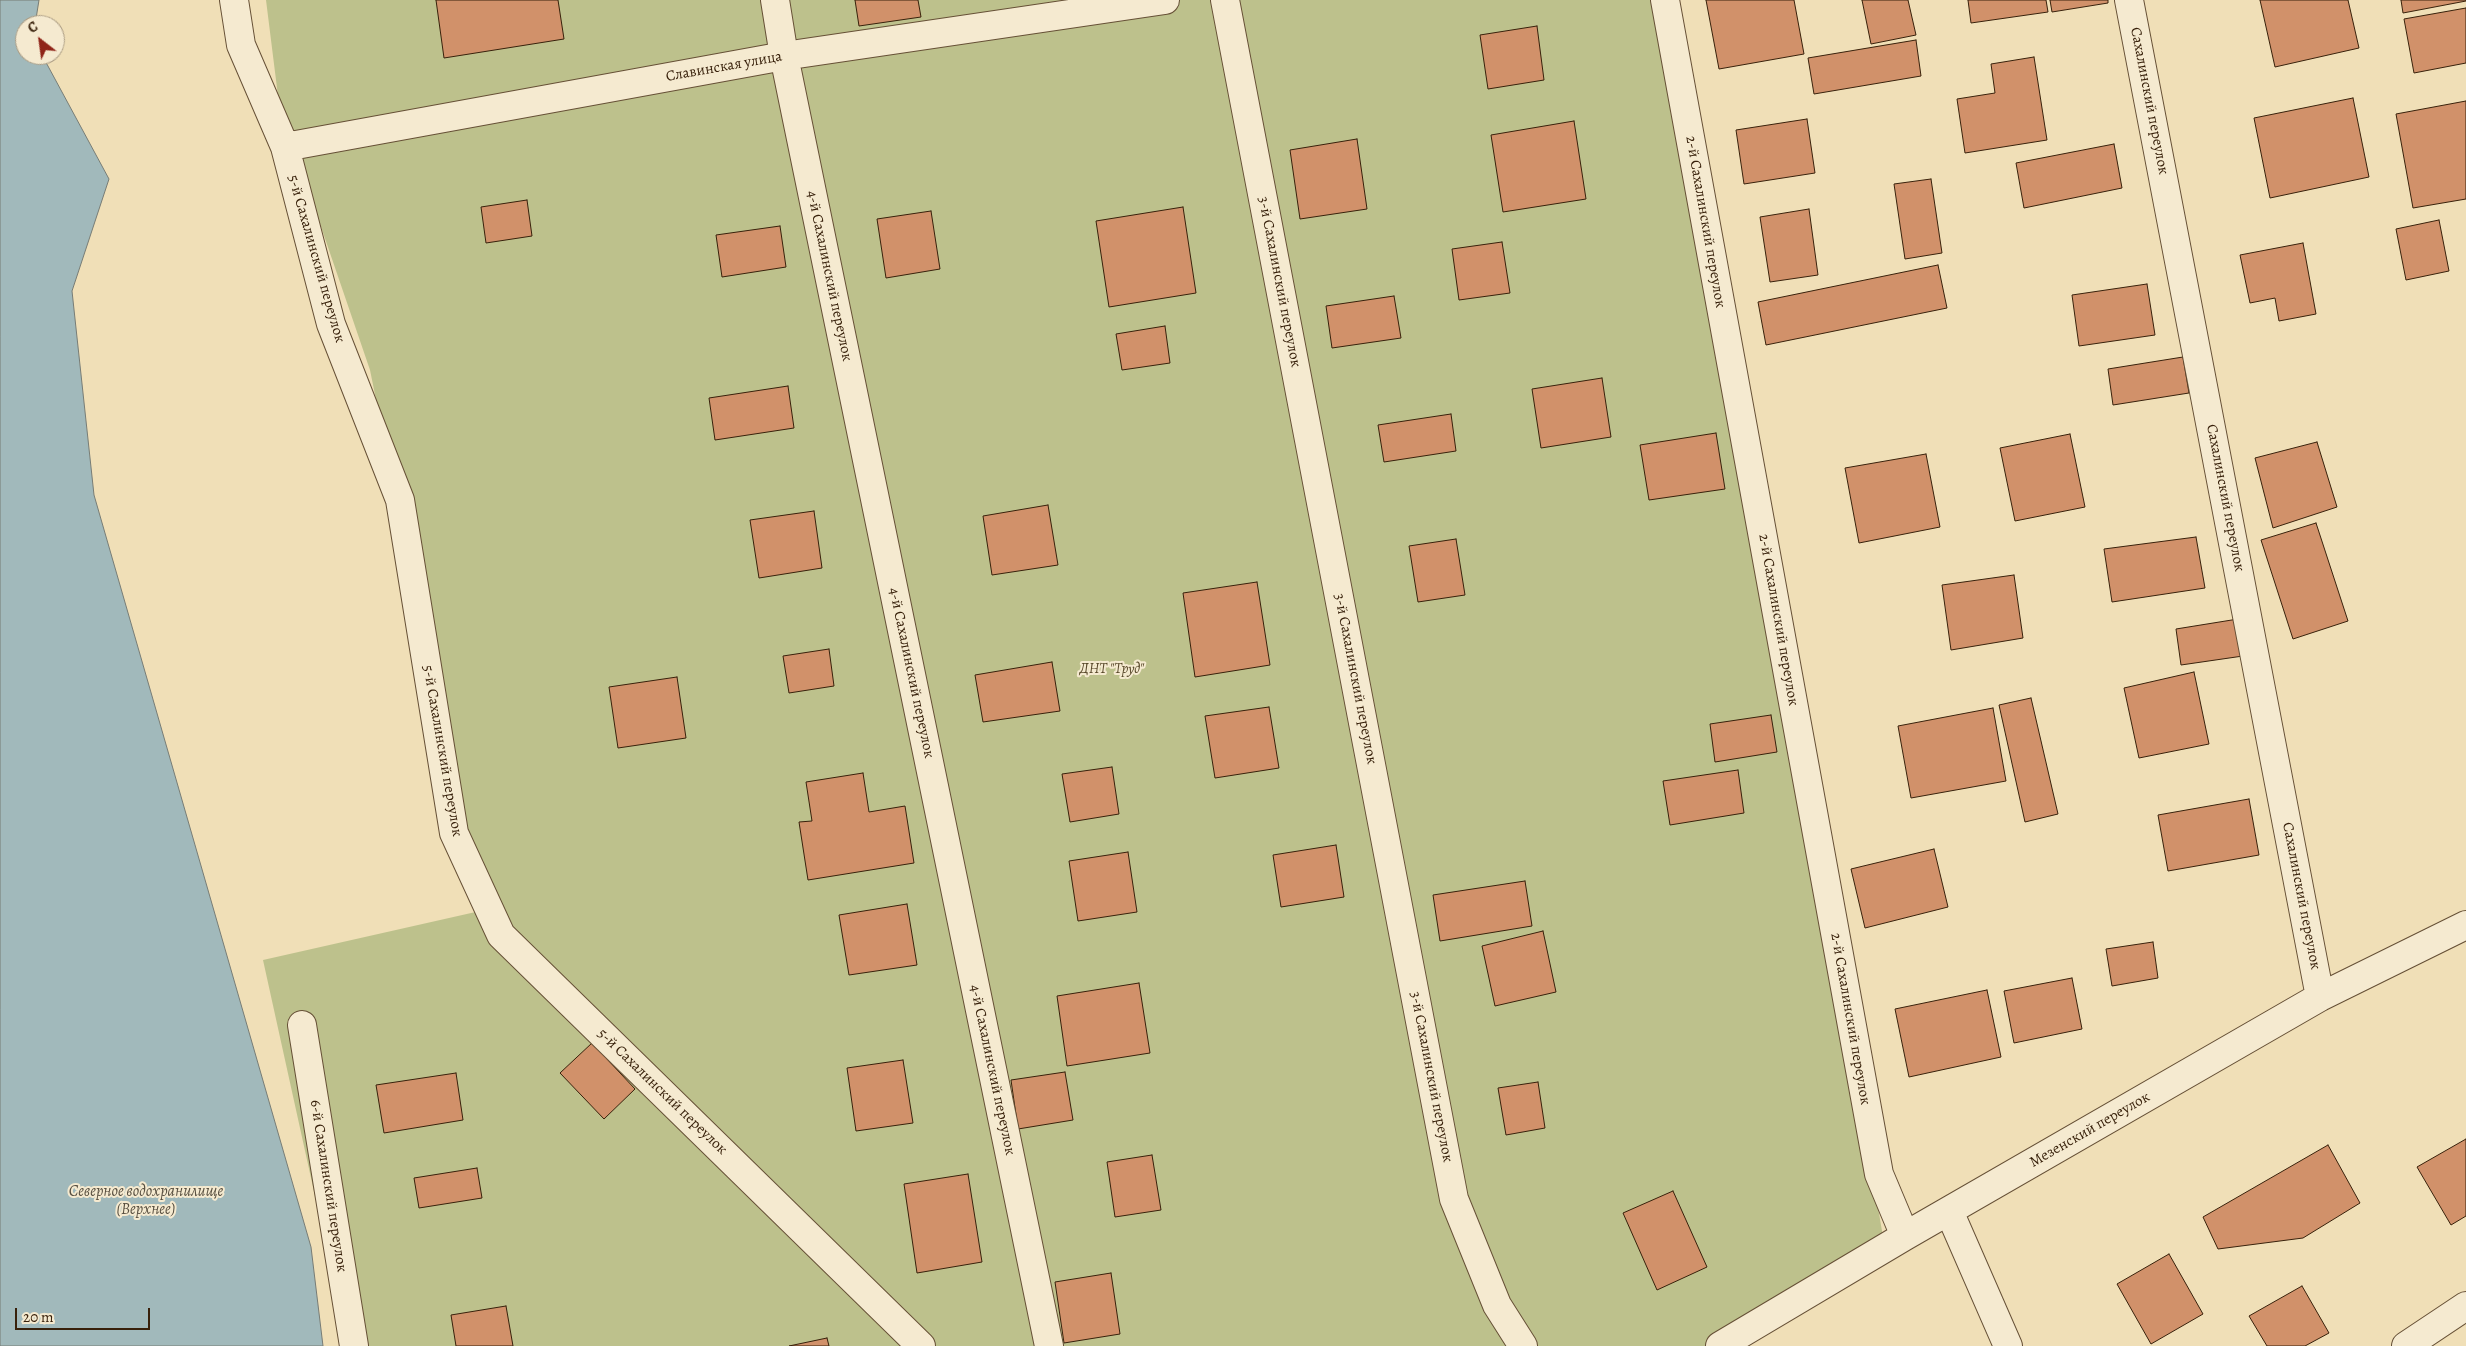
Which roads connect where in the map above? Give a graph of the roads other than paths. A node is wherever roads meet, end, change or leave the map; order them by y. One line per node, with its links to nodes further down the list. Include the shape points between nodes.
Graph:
1 (234, 0): 8 (street, 5-й Сахалинский переулок, via 241,45)
2 (775, 0): 7 (street, 4-й Сахалинский переулок)
3 (1166, 0): 7 (street, Славинская улица)
4 (1225, 0): 18 (street, 3-й Сахалинский переулок, via 1454,1199 1497,1305)
5 (1665, 0): 13 (street, 2-й Сахалинский переулок, via 1879,1174)
6 (2129, 0): 10 (street, Сахалинский переулок)
7 (784, 56): 8 (street, Славинская улица); 17 (street, 4-й Сахалинский переулок)
8 (285, 147): 16 (street, 5-й Сахалинский переулок, via 332,324 400,500 454,833 501,935)
9 (2466, 925): 10 (street, Мезенский переулок)
10 (2320, 997): 12 (street, Мезенский переулок)
11 (302, 1025): 15 (street, 6-й Сахалинский переулок)
12 (1948, 1211): 13 (street, Мезенский переулок); 20 (street)
13 (1905, 1236): 19 (street, Мезенский переулок)
14 (2466, 1306): 21 (street)
15 (354, 1346)
16 (921, 1346)
17 (1049, 1346)
18 (1523, 1346)
19 (1720, 1346)
20 (2008, 1346)
21 (2406, 1346)

